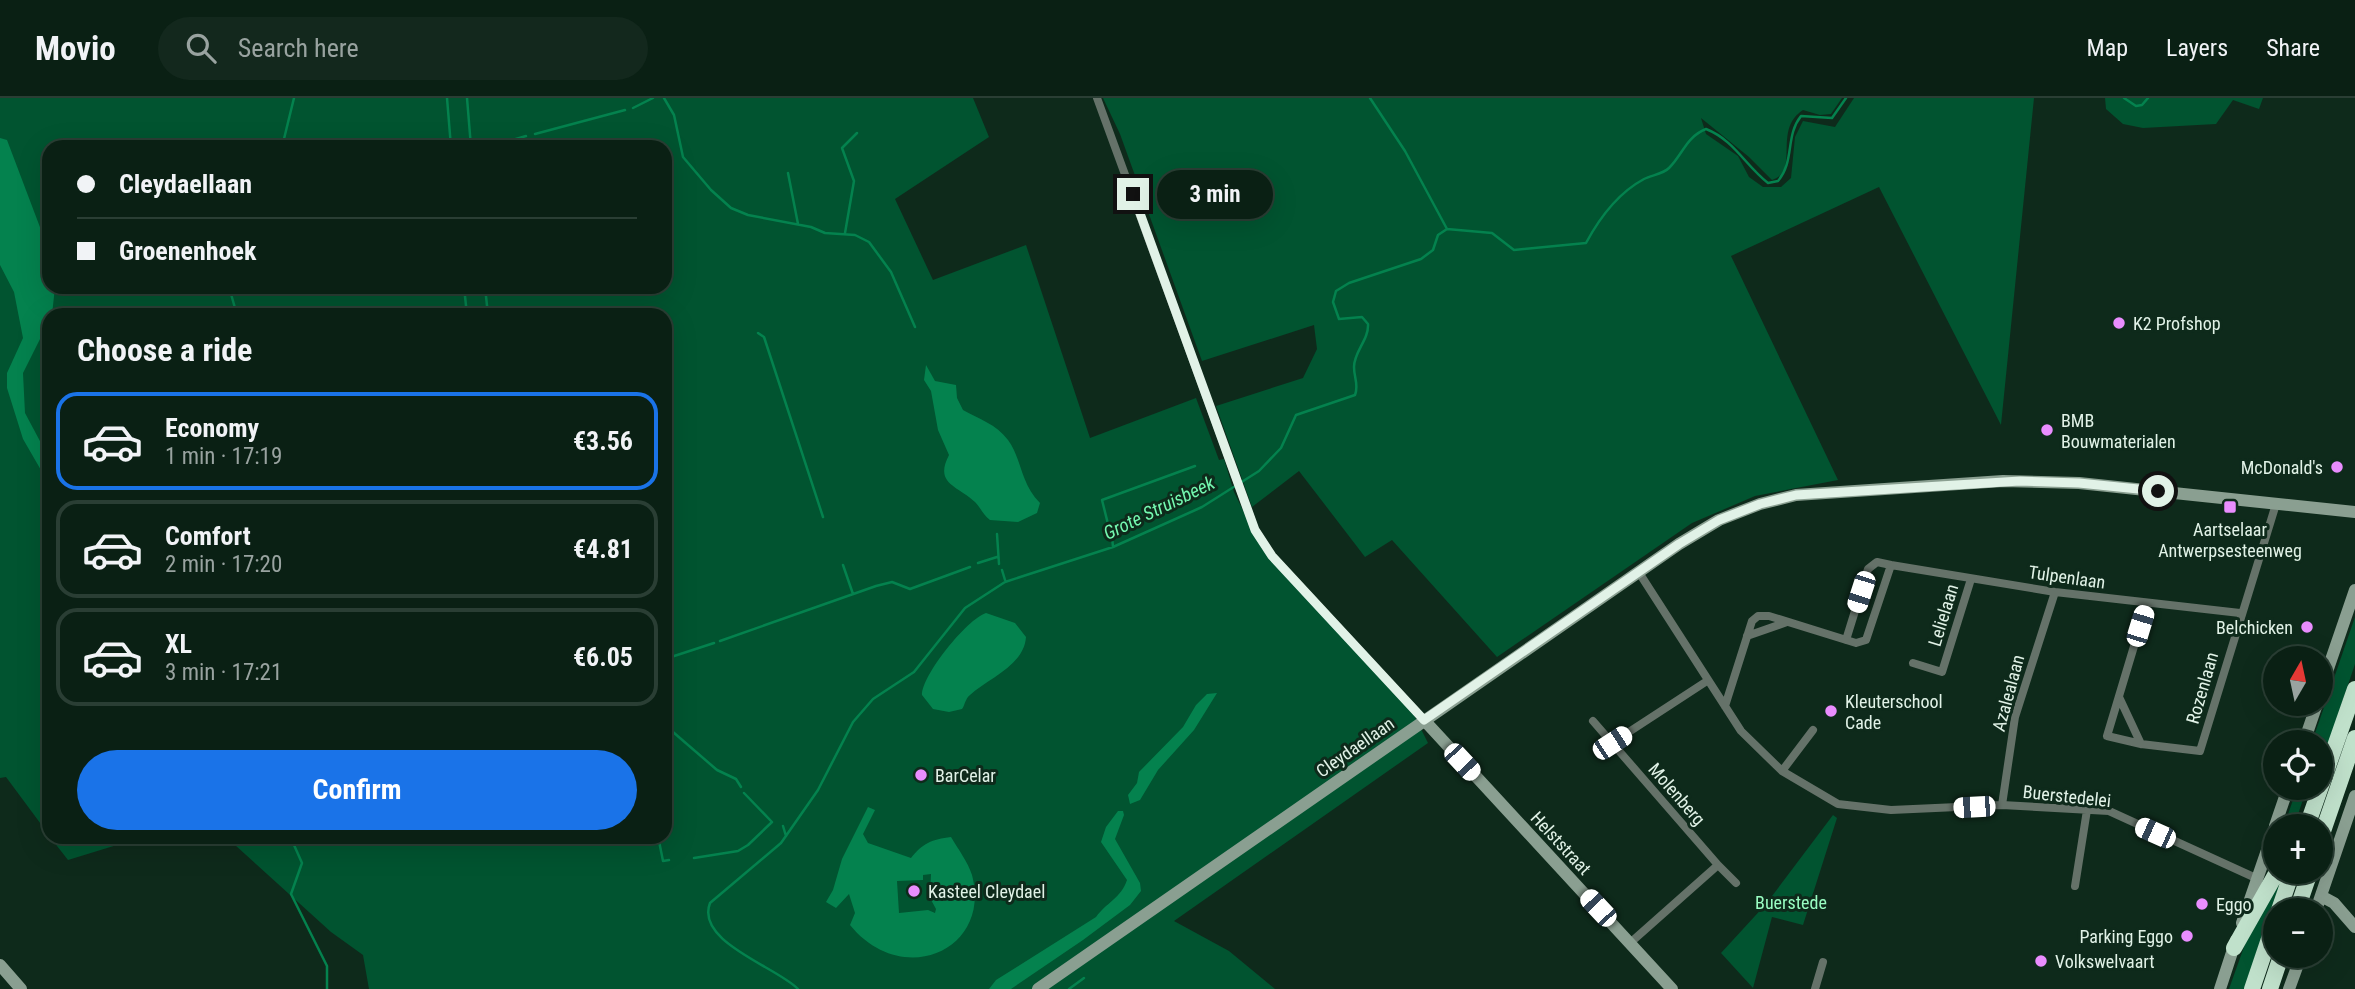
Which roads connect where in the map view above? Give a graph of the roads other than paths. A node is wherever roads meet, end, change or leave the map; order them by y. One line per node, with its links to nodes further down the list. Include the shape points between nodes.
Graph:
1 (1097, 98): 20 (street, via 1255,530 1265,547)
2 (2276, 504): 3 (street, Cleydaellaan); 5 (street, Cleydaellaan, via 2037,481 1830,491 1760,504 1719,520); 10 (street, Rozenlaan)
3 (2355, 512)
4 (1891, 565): 6 (street, Tulpenlaan); 13 (street, via 1866,640); 13 (street, via 1877,562 1868,569)
5 (1638, 571): 16 (street, Buerstedelei); 20 (street, Cleydaellaan)
6 (1971, 579): 8 (street, Tulpenlaan); 15 (street, Lelielaan, via 1942,672)
7 (2355, 590): 14 (street)
8 (2055, 592): 9 (street, Tulpenlaan); 28 (street, Azalealaan, via 2015,717)
9 (2147, 603): 10 (street, Tulpenlaan); 18 (street)
10 (2240, 613): 25 (street, Rozenlaan, via 2200,751)
11 (1787, 622): 12 (street); 12 (street, via 1758,616); 13 (street)
12 (1747, 636): 19 (street)
13 (1846, 640)
14 (2333, 654)
15 (1913, 663)
16 (1707, 681): 19 (street, Buerstedelei); 24 (street)
17 (2355, 689): 30 (highway)
18 (2119, 697): 25 (street); 25 (street, Rozenlaan, via 2107,736)
19 (1725, 706): 26 (street, Buerstedelei, via 1741,731)
20 (1424, 720): 40 (street, Helststraat); 48 (street, Cleydaellaan)
21 (1593, 721): 24 (street, Molenberg)
22 (1813, 730): 26 (street)
23 (2355, 738): 31 (highway)
24 (1612, 743): 33 (street, Molenberg)
25 (2141, 744)
26 (1782, 771): 28 (street, Buerstedelei, via 1838,804 1854,808)
27 (2355, 796): 38 (street)
28 (2002, 805): 29 (street, Buerstedelei)
29 (2087, 810): 34 (street, Buerstedelei, via 2109,811); 37 (street)
30 (2311, 814)
31 (2329, 814)
32 (2263, 864): 34 (street)
33 (1718, 865): 35 (street, Molenberg); 40 (street)
34 (2258, 879): 41 (street)
35 (1736, 883)
36 (2270, 884): 41 (highway)
37 (2075, 886)
38 (2321, 896): 39 (street, via 2334,903)
39 (2355, 927)
40 (1630, 943): 49 (street, Helststraat)
41 (2234, 948): 51 (street)
42 (2263, 956): 52 (highway)
43 (1823, 962): 50 (street)
44 (0, 965): 47 (street)
45 (2277, 968): 53 (highway)
46 (2297, 968): 54 (street)
47 (21, 989)
48 (1038, 989)
49 (1672, 989)
50 (1815, 989)
51 (2220, 989)
52 (2252, 989)
53 (2270, 989)
54 (2289, 989)

